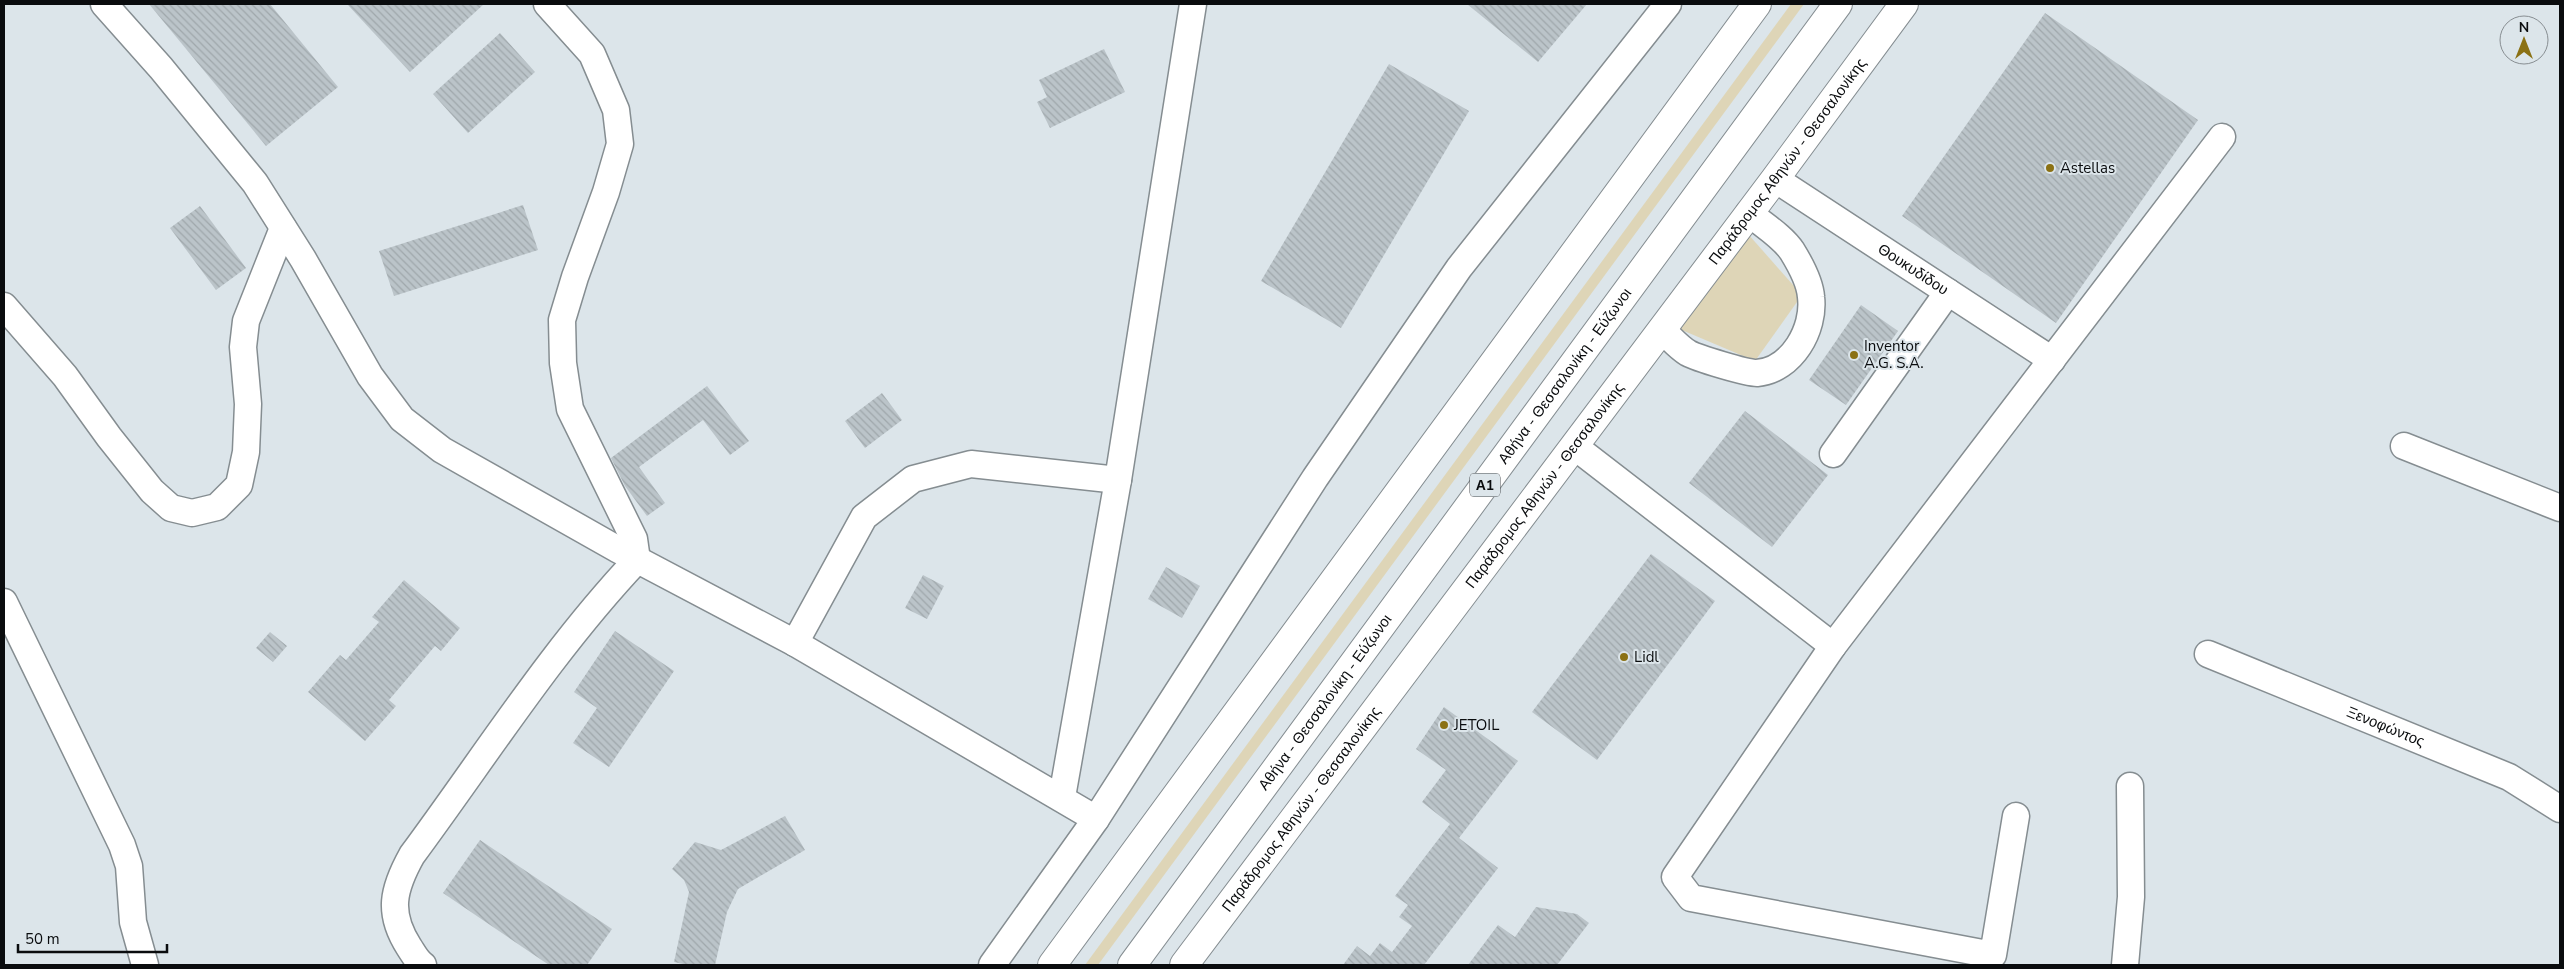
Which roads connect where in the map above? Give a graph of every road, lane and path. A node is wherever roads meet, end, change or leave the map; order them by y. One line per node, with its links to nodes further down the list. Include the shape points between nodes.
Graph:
1 (104, 4): 11 (street, via 255,183)
2 (547, 4): 21 (street, via 592,54 616,110 620,144 562,320 563,363 570,409 634,539)
3 (1193, 4): 19 (street)
4 (1668, 4): 30 (street, via 1459,268 1315,478)
5 (1757, 4): 34 (main road)
6 (1838, 4): 35 (main road, Αθήνα - Θεσσαλονίκη - Εύζωνοι / Α1)
7 (1904, 4): 9 (main road, Παράδρομος Αθηνών - Θεσσαλονίκης)
8 (2222, 137): 15 (street)
9 (1775, 179): 10 (main road, Παράδρομος Αθηνών - Θεσσαλονίκης); 12 (street, Θουκυδίδου)
10 (1749, 213): 14 (main road, Παράδρομος Αθηνών - Θεσσαλονίκης); 14 (street, via 1791,250 1803,273 1811,296 1808,325 1797,349 1781,364 1756,373 1688,353)
11 (283, 228): 13 (street, via 246,321 243,346 248,404 247,443 239,485 217,507 192,513 171,508 152,490 65,376); 21 (street, via 370,376 402,419 442,450)
12 (1948, 292): 15 (street, Θουκυδίδου); 18 (street)
13 (4, 306)
14 (1662, 330): 16 (main road, Παράδρομος Αθηνών - Θεσσαλονίκης)
15 (2052, 360): 24 (street)
16 (1574, 446): 24 (street); 36 (main road, Παράδρομος Αθηνών - Θεσσαλονίκης)
17 (2404, 446): 20 (street)
18 (1833, 454)
19 (1118, 480): 23 (street, via 971,464 913,479 864,517); 27 (street)
20 (2560, 508)
21 (637, 560): 23 (street); 32 (street, via 601,598 540,675 412,855 400,877 394,911 401,935)
22 (4, 602): 31 (street, via 122,845 129,866 133,922)
23 (795, 642): 27 (street)
24 (1833, 646): 29 (street, via 1675,877 1691,898 1993,955)
25 (2208, 654): 28 (street, Ξενοφώντος, via 2509,777)
26 (2130, 786): 37 (street, via 2131,897)
27 (1062, 798): 30 (street)
28 (2560, 810)
29 (2016, 816)
30 (1096, 819): 33 (street)
31 (145, 965)
32 (423, 965)
33 (992, 965)
34 (1052, 965)
35 (1132, 965)
36 (1184, 965)
37 (2125, 965)

